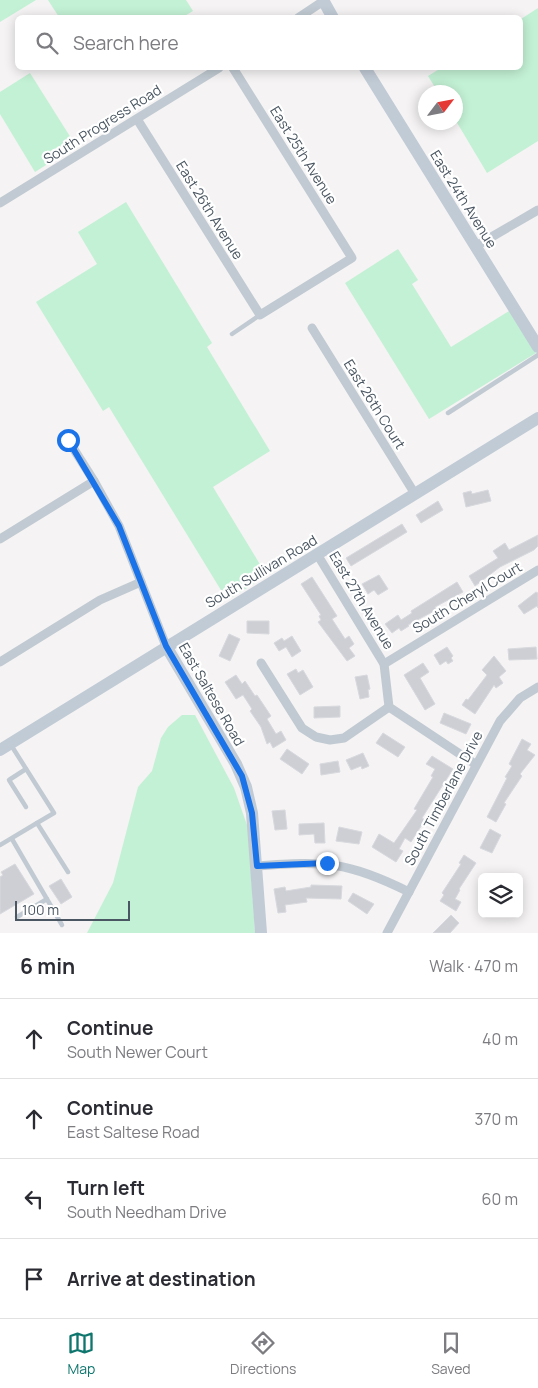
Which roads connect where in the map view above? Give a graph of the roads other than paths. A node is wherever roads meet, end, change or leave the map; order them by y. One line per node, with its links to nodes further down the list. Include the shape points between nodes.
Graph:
1 (324, 0): 2 (street); 3 (main road)
2 (302, 15)
3 (332, 15)
4 (216, 70): 7 (street, South Progress Road)
5 (234, 70): 11 (street, East 25th Avenue, via 352,258)
6 (366, 70): 10 (main road, East 24th Avenue)
7 (137, 119): 8 (street, South Progress Road); 11 (street, East 26th Avenue)
8 (0, 203)
9 (538, 210): 10 (street)
10 (476, 246): 14 (main road, East 24th Avenue)
11 (260, 315): 13 (lane)
12 (312, 328): 20 (street, East 26th Court)
13 (232, 334)
14 (538, 347)
15 (538, 355): 16 (lane)
16 (448, 414)
17 (538, 418): 20 (main road, South Sullivan Road)
18 (68, 440): 19 (street, East Saltese Road)
19 (94, 481): 21 (street); 24 (street, East Saltese Road, via 119,526)
20 (415, 494): 22 (main road, South Sullivan Road)
21 (0, 539)
22 (317, 554): 25 (main road, South Sullivan Road); 28 (street, East 27th Avenue)
23 (538, 570): 28 (street, South Cheryl Court)
24 (141, 582): 25 (street, East Saltese Road); 26 (street, via 100,600)
25 (166, 646): 31 (main road, South Sullivan Road); 38 (main road, East Saltese Road, via 242,776 252,813)
26 (0, 662)
27 (261, 664): 30 (street, via 302,728 316,737 344,738)
28 (384, 664): 30 (street, East 27th Avenue)
29 (538, 687): 32 (street, South Timberlane Drive, via 510,708)
30 (389, 707): 32 (street)
31 (5, 747): 33 (lane)
32 (475, 764): 40 (street, South Timberlane Drive)
33 (26, 769): 34 (lane, via 10,780); 35 (lane, via 54,813)
34 (26, 807)
35 (37, 823): 36 (lane); 39 (lane)
36 (12, 839): 37 (lane); 41 (lane)
37 (0, 845)
38 (257, 866): 40 (street, via 306,862 344,865); 44 (main road, East Saltese Road)
39 (68, 872)
40 (409, 892): 45 (street, South Timberlane Drive)
41 (47, 898): 42 (lane); 43 (lane)
42 (18, 917)
43 (62, 925)
44 (261, 933)
45 (387, 933)

